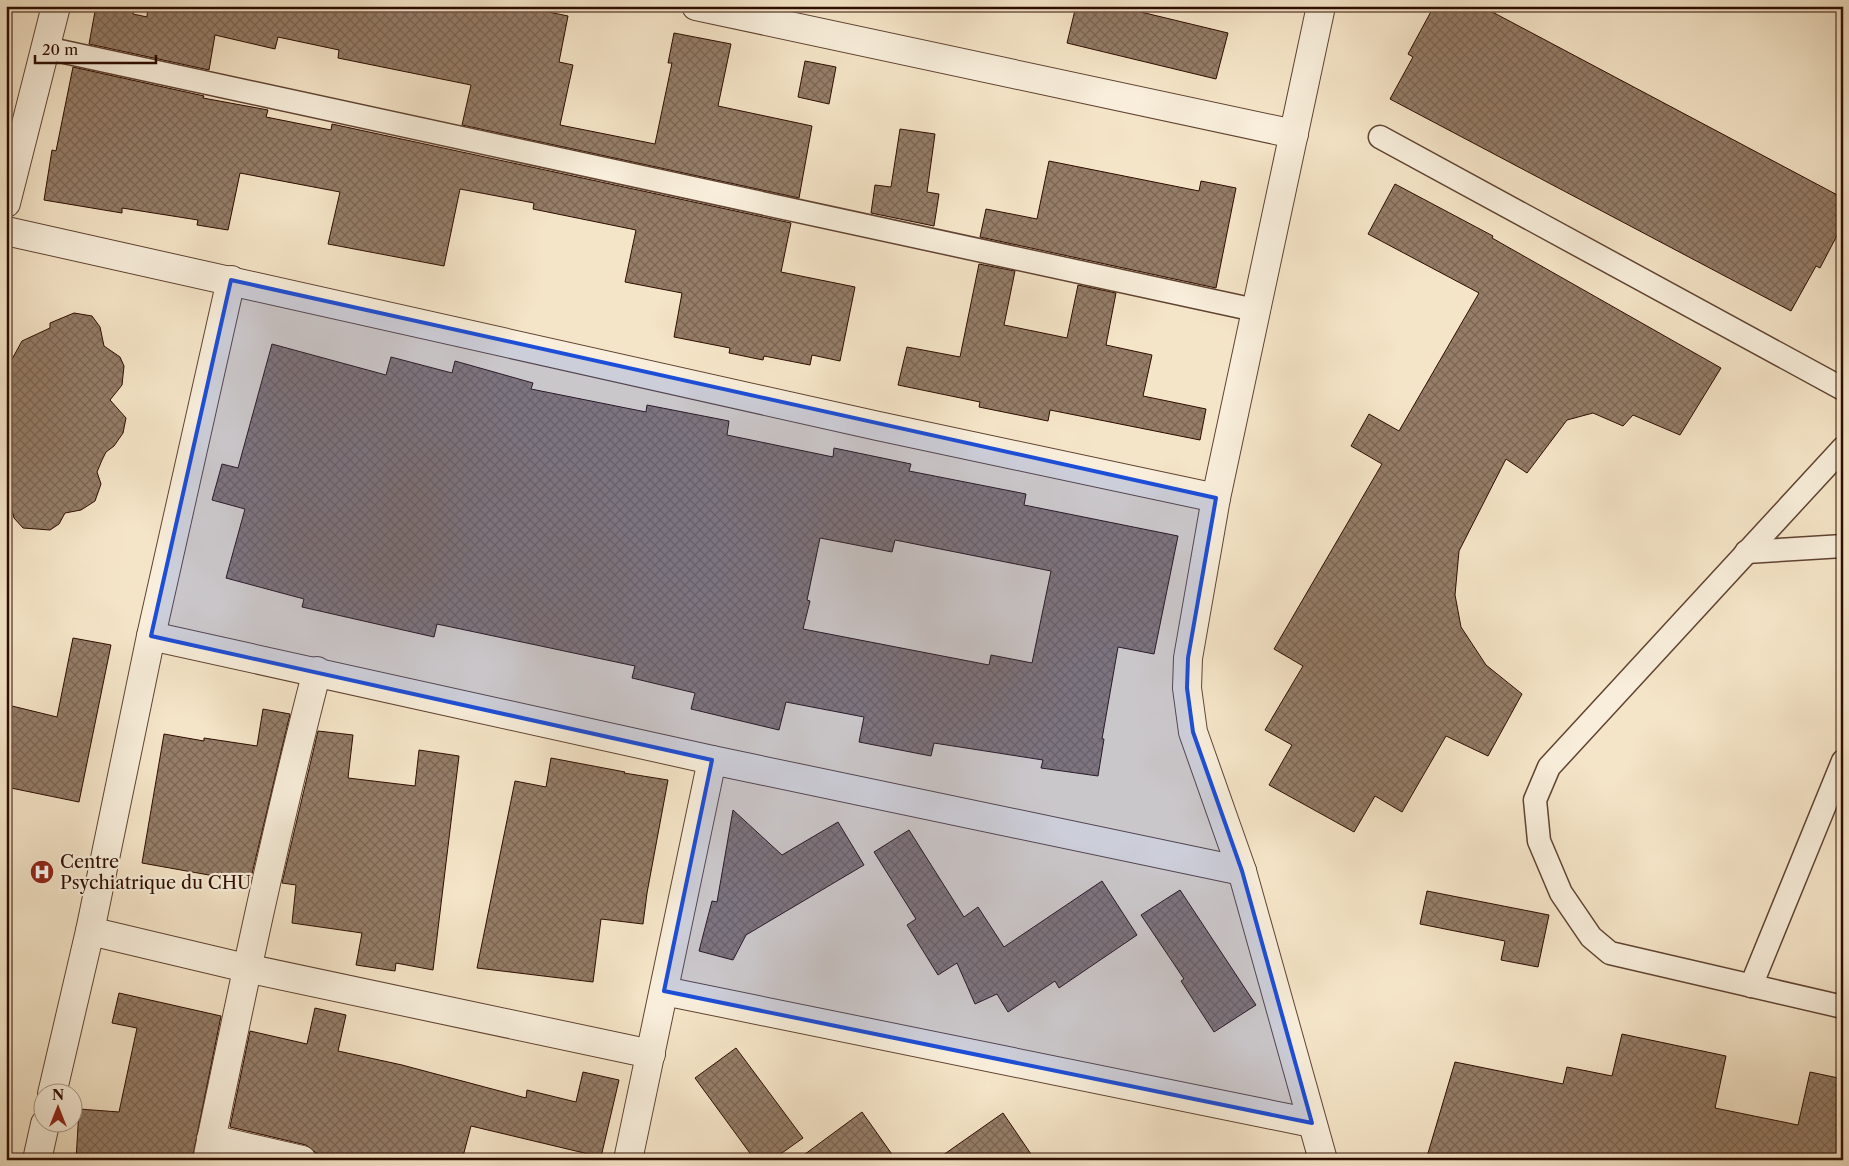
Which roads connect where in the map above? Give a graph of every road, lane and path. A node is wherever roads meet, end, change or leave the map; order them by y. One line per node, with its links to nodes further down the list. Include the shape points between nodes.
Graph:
1 (56, 6): 4 (street)
2 (696, 6): 5 (street)
3 (1321, 6): 5 (street)
4 (46, 48): 7 (street); 10 (lane)
5 (1294, 134): 10 (street)
6 (1380, 137): 11 (lane)
7 (6, 203)
8 (6, 231): 9 (street)
9 (231, 280): 13 (street, via 878,426); 16 (street)
10 (1255, 310): 13 (street)
11 (1843, 389)
12 (1843, 448): 15 (lane)
13 (1216, 498): 20 (street, via 1188,658 1187,688 1193,732)
14 (1843, 546): 15 (lane)
15 (1746, 552): 23 (lane, via 1549,767 1535,800 1538,841 1561,893 1591,937 1610,953)
16 (151, 636): 17 (street); 21 (street)
17 (318, 671): 18 (street); 22 (street, via 291,770)
18 (712, 760): 20 (street); 24 (street)
19 (1843, 761): 23 (lane)
20 (1242, 870): 28 (street)
21 (90, 931): 22 (street); 27 (street)
22 (246, 968): 26 (street); 30 (street)
23 (1750, 986): 25 (lane)
24 (664, 991): 26 (street); 28 (street)
25 (1843, 1007)
26 (651, 1054): 33 (street)
27 (54, 1084)
28 (1312, 1123): 34 (street)
29 (43, 1134): 31 (street)
30 (209, 1150): 32 (street)
31 (37, 1160)
32 (302, 1160)
33 (628, 1160)
34 (1323, 1160)

